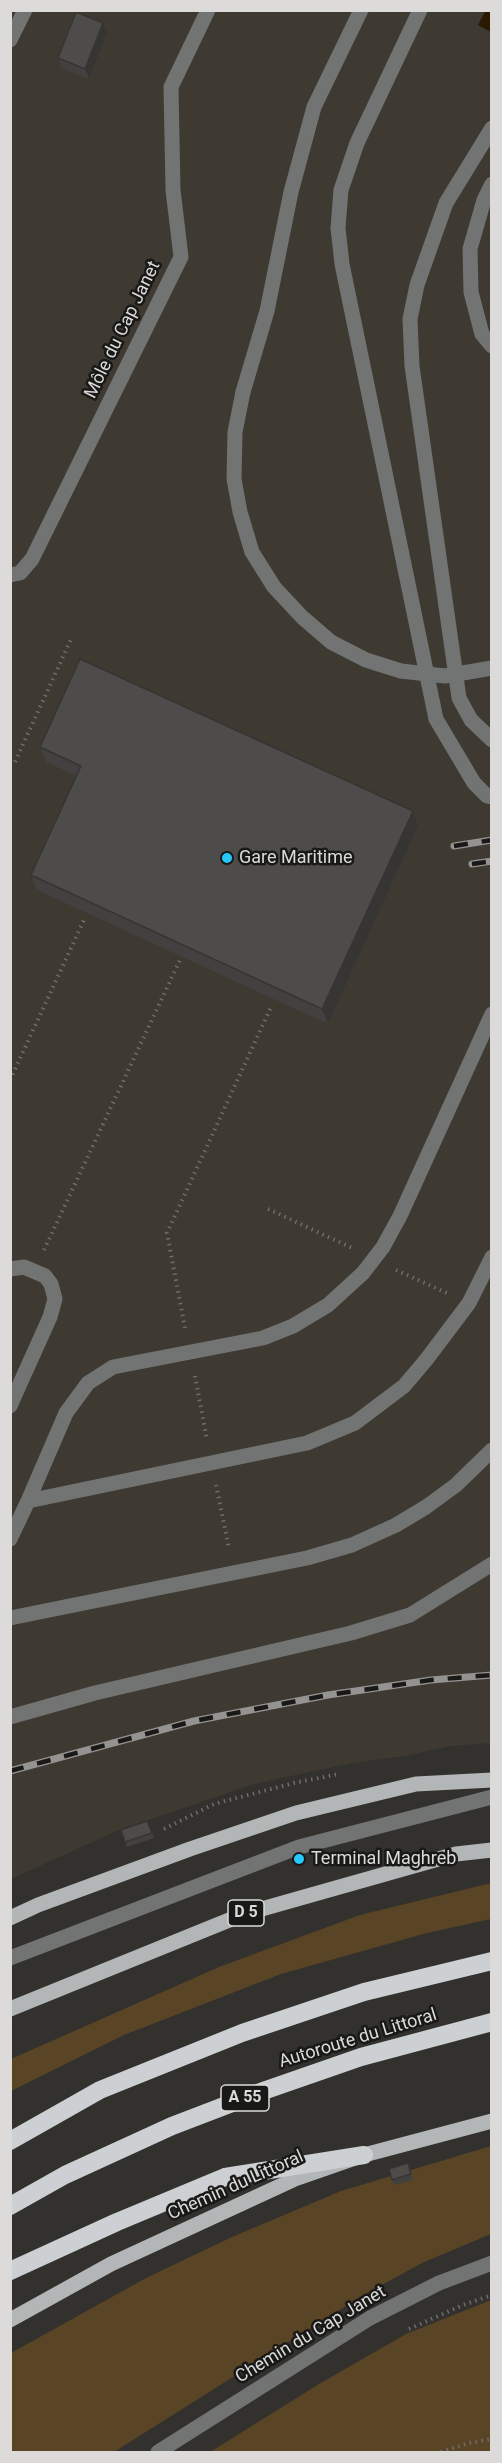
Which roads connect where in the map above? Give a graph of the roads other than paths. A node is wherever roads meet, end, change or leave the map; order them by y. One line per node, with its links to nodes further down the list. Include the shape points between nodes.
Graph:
1 (25, 10): 5 (street)
2 (208, 10): 9 (street, Môle du Cap Janet, via 171,87 173,190 181,257 32,560 20,573)
3 (361, 10): 10 (street, bridge, via 314,107 291,192 267,310 235,432 234,479 240,512 252,552 274,587 332,642 366,660 401,671 445,676)
4 (420, 10): 12 (street, via 357,142 341,190 338,228 342,264 436,719 474,783)
5 (10, 40)
6 (492, 128): 11 (street, via 446,203 417,285 410,319 412,366 459,698 471,720)
7 (492, 184): 8 (street, via 470,249 471,292 482,334)
8 (492, 346)
9 (10, 575)
10 (492, 668)
11 (492, 740)
12 (492, 797)
13 (492, 1014): 18 (street, via 400,1216 363,1273 328,1305 293,1326 263,1338 113,1367 88,1383 66,1413)
14 (492, 1257): 18 (street, via 469,1303 426,1360 404,1386 355,1423 307,1443)
15 (10, 1269): 16 (street, via 24,1268 45,1276 55,1299)
16 (10, 1406)
17 (492, 1450): 21 (street, via 426,1508 352,1545)
18 (28, 1501): 19 (street)
19 (10, 1539)
20 (492, 1564): 22 (street, via 410,1614 361,1630)
21 (10, 1618)
22 (10, 1716)
23 (492, 1780): 26 (main road, via 416,1784 296,1813)
24 (492, 1797): 27 (street, via 299,1847)
25 (492, 1850): 29 (main road, D 5, via 456,1854 244,1914)
26 (10, 1918)
27 (10, 1958)
28 (492, 1961): 32 (highway, via 364,1992 232,2037 100,2090)
29 (10, 2009)
30 (492, 2022): 34 (highway, Autoroute du Littoral / A 55, via 361,2057 266,2090 172,2126 75,2170)
31 (492, 2121): 33 (main road, Chemin du Littoral)
32 (10, 2141)
33 (364, 2155): 36 (highway, via 225,2177); 37 (main road, Chemin du Littoral, via 222,2211 111,2264)
34 (10, 2206)
35 (492, 2263): 38 (street, Chemin du Cap Janet, via 439,2283 370,2318)
36 (10, 2271)
37 (10, 2320)
38 (158, 2452)

